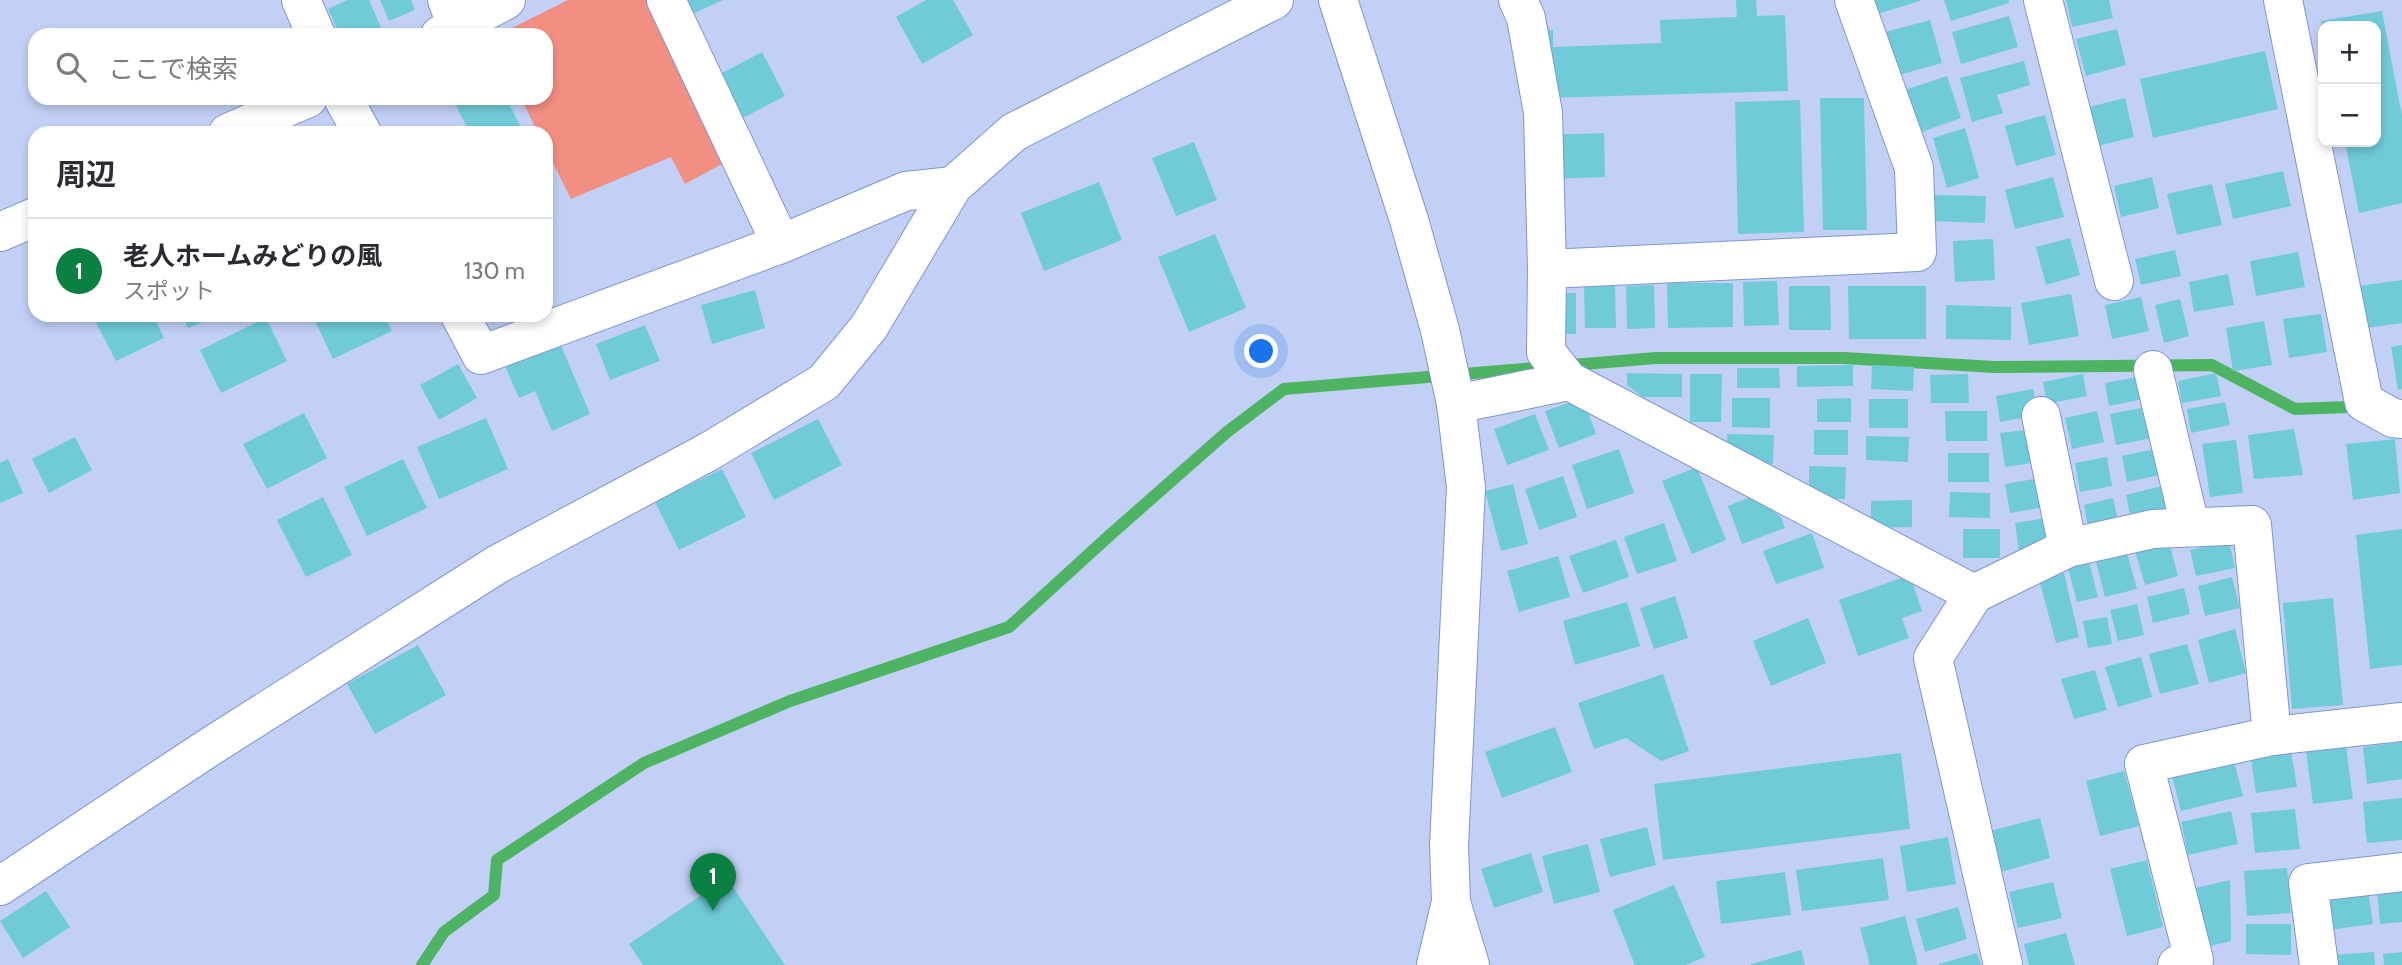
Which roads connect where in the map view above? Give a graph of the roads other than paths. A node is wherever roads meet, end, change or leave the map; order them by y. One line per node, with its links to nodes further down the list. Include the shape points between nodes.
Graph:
1 (301, 0): 11 (street)
2 (506, 0): 10 (street)
3 (666, 0): 19 (street)
4 (1274, 0): 16 (street, via 1014,132)
5 (1338, 0): 25 (street, via 1409,220)
6 (1518, 0): 20 (street, via 1526,18 1543,113)
7 (1854, 0): 20 (street, via 1914,168 1917,252)
8 (2043, 0): 21 (street)
9 (2283, 0): 27 (street, via 2364,402)
10 (448, 20)
11 (313, 28)
12 (292, 105): 14 (street)
13 (347, 105): 15 (street)
14 (244, 126)
15 (358, 126)
16 (953, 186): 19 (street, via 906,191); 34 (street, via 869,327 824,382 708,452 498,564)
17 (28, 220): 18 (street)
18 (0, 232)
19 (780, 244): 22 (street, via 481,355)
20 (1547, 269): 24 (street, via 1546,352)
21 (2114, 281)
22 (464, 322)
23 (2153, 370): 28 (street)
24 (1569, 382): 25 (street); 30 (street)
25 (1457, 404): 35 (street, via 1466,487 1449,846)
26 (2041, 416): 29 (street)
27 (2402, 418)
28 (2190, 526): 29 (street, via 2153,529); 32 (street, via 2252,525)
29 (2068, 548): 30 (street)
30 (1974, 594): 38 (street, via 1933,658)
31 (2402, 722): 32 (street)
32 (2272, 736): 39 (street, via 2144,764 2194,960)
33 (2402, 872): 40 (street, via 2308,883)
34 (0, 886)
35 (1451, 902): 36 (street); 37 (street)
36 (1436, 965)
37 (1470, 965)
38 (2003, 965)
39 (2177, 965)
40 (2319, 965)

